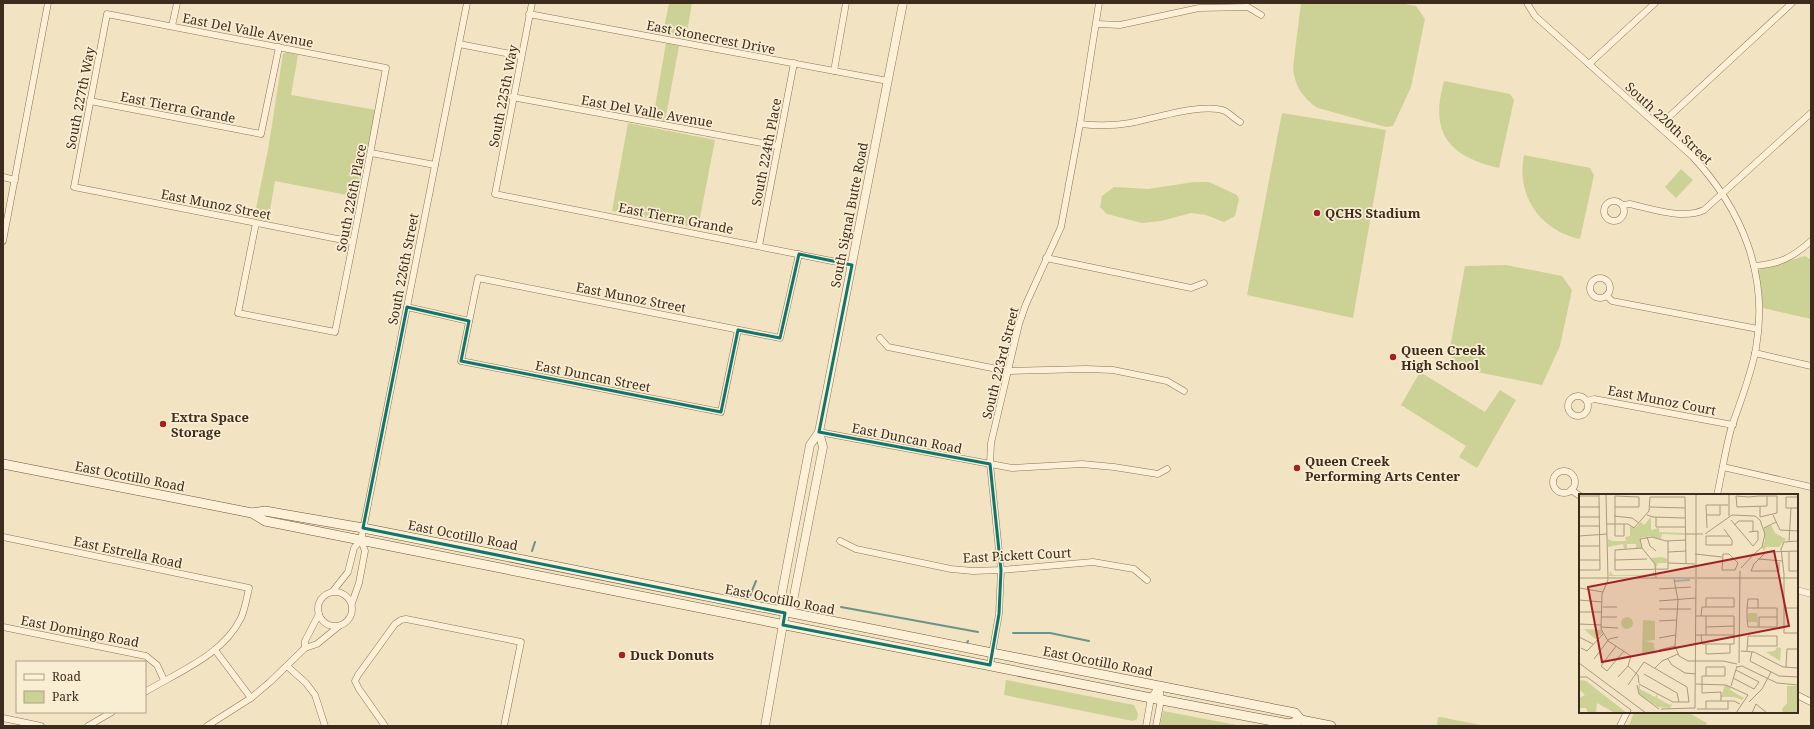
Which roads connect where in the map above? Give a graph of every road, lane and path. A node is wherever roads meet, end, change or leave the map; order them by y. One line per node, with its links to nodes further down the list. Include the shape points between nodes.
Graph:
1 (48, 3): 34 (street)
2 (177, 3): 15 (street)
3 (467, 3): 16 (street, South 226th Street)
4 (532, 3): 12 (street, South 225th Way)
5 (846, 3): 22 (street)
6 (903, 3): 23 (street, South Signal Butte Road)
7 (1099, 3): 14 (street, South 223rd Street)
8 (1527, 3): 20 (street, South 220th Street, via 1535,16)
9 (1655, 3): 20 (street)
10 (1792, 3): 29 (street)
11 (107, 14): 15 (street, East Del Valle Avenue); 25 (street, South 227th Way)
12 (530, 14): 18 (street, South 225th Way); 19 (street, East Stonecrest Drive)
13 (1261, 15): 14 (street, via 1248,7 1199,8 1120,25)
14 (1097, 24): 28 (street, South 223rd Street)
15 (172, 26): 17 (street, East Del Valle Avenue)
16 (459, 44): 18 (street); 32 (street, South 226th Street)
17 (279, 47): 21 (street, East Del Valle Avenue); 25 (street, East Tierra Grande, via 261,134)
18 (521, 56): 24 (street, South 225th Way)
19 (794, 63): 22 (street, East Stonecrest Drive); 30 (street, South 224th Place)
20 (1589, 64): 29 (street, South 220th Street)
21 (386, 68): 31 (street, South 226th Place)
22 (834, 71): 23 (street, East Stonecrest Drive)
23 (888, 81): 46 (street, South Signal Butte Road)
24 (512, 97): 30 (street, East Del Valle Avenue); 36 (street, South 225th Way)
25 (90, 101): 35 (street, South 227th Way)
26 (1811, 113): 37 (street)
27 (1240, 122): 28 (street, via 1224,111 1203,109 1111,126)
28 (1080, 124): 45 (street, South 223rd Street, via 1061,227)
29 (1659, 126): 37 (street, South 220th Street, via 1692,156)
30 (778, 146): 43 (street, South 224th Place)
31 (371, 154): 32 (street); 42 (street, South 226th Place)
32 (435, 165): 50 (street, South 226th Street)
33 (3, 177): 34 (street)
34 (15, 180): 41 (street)
35 (74, 187): 39 (street, East Munoz Street)
36 (495, 194): 43 (street, East Tierra Grande)
37 (1723, 194): 38 (street, via 1698,213 1676,213 1630,204); 47 (street, South 220th Street, via 1735,212)
38 (1623, 205)
39 (256, 223): 42 (street, East Munoz Street); 42 (street, South 226th Place, via 238,313 335,332)
40 (1811, 241): 47 (street, via 1797,254 1788,258 1768,265)
41 (3, 242)
42 (353, 242)
43 (759, 246): 44 (street, East Tierra Grande)
44 (799, 254): 46 (street, East Tierra Grande); 53 (street, East Munoz Street, via 780,338)
45 (1046, 258): 48 (street, via 1191,288); 57 (street, South 223rd Street, via 1019,324)
46 (852, 265): 61 (street, South Signal Butte Road)
47 (1754, 266): 52 (street, South 220th Street, via 1759,304)
48 (1204, 283)
49 (1607, 296): 52 (street, via 1612,301)
50 (407, 307): 51 (street); 71 (street, South 226th Street)
51 (470, 321): 53 (street, East Munoz Street, via 478,278); 53 (street, East Duncan Street, via 461,361 721,412)
52 (1758, 329): 55 (street, South 220th Street)
53 (738, 330)
54 (880, 338): 57 (street, via 888,347)
55 (1755, 353): 56 (street); 60 (street, South 220th Street)
56 (1811, 366)
57 (1008, 371): 58 (street, via 1113,370 1167,381); 63 (street, South 223rd Street, via 991,443)
58 (1184, 392)
59 (1587, 401): 60 (street, East Munoz Court, via 1594,399)
60 (1733, 425): 64 (street, South 220th Street)
61 (819, 432): 63 (street, East Duncan Road); 81 (street, South Signal Butte Road, via 822,448 792,606); 81 (street, South Signal Butte Road, via 810,444 780,603)
62 (3, 464): 70 (main road, East Ocotillo Road)
63 (990, 464): 65 (street, East Duncan Road, via 1012,468 1082,464 1158,474); 75 (street, South 223rd Street)
64 (1723, 468): 66 (street); 68 (street, South 220th Street)
65 (1167, 469)
66 (1811, 487)
67 (1571, 490): 69 (street)
68 (1717, 494)
69 (1579, 495)
70 (252, 513): 71 (main road, East Ocotillo Road, via 265,511); 73 (main road, East Ocotillo Road, via 265,521)
71 (363, 528): 73 (street, South 226th Street); 81 (main road, East Ocotillo Road)
72 (3, 537): 87 (street, East Estrella Road, via 249,588 234,631)
73 (361, 540): 78 (street, via 354,548 348,572); 80 (street, via 365,552); 83 (main road, East Ocotillo Road)
74 (840, 541): 75 (street, East Pickett Court, via 856,549 951,569)
75 (1001, 570): 76 (street, East Pickett Court, via 1093,562 1134,569); 88 (street, South 223rd Street, via 999,614)
76 (1147, 580)
77 (1798, 590): 79 (street)
78 (333, 592): 80 (street, via 345,594); 82 (street, via 321,599)
79 (1811, 594)
80 (352, 604): 84 (street, via 351,618)
81 (785, 613): 83 (street, South Signal Butte Road); 88 (main road, East Ocotillo Road)
82 (319, 614): 84 (street, via 324,622); 86 (street, via 305,641)
83 (783, 625): 89 (main road, East Ocotillo Road); 109 (street, South Signal Butte Road)
84 (339, 626): 86 (street, via 317,644)
85 (3, 627): 91 (street, East Domingo Road, via 146,656 157,665)
86 (305, 648): 90 (street)
87 (215, 650): 91 (street); 95 (street)
88 (992, 654): 89 (street, South 223rd Street); 92 (main road, East Ocotillo Road)
89 (990, 665): 96 (main road, East Ocotillo Road)
90 (287, 666): 95 (street); 106 (street, via 315,695)
91 (164, 680): 93 (street)
92 (1159, 686): 96 (street); 97 (street); 102 (main road, East Ocotillo Road, via 1295,713)
93 (146, 691)
94 (1798, 696): 98 (street)
95 (251, 698): 105 (street)
96 (1151, 698): 97 (main road, East Ocotillo Road); 110 (street)
97 (1161, 700): 102 (main road, East Ocotillo Road, via 1289,724); 111 (street)
98 (1811, 702)
99 (110, 713): 104 (street)
100 (1627, 713): 113 (street)
101 (3, 718): 103 (street)
102 (1302, 720): 112 (main road, East Ocotillo Road)
103 (42, 726)
104 (88, 726)
105 (208, 726)
106 (325, 726)
107 (385, 726): 108 (street, via 359,689 356,678 395,624 406,619 521,642)
108 (504, 726)
109 (765, 726)
110 (1146, 726)
111 (1156, 726)
112 (1331, 726)
113 (1620, 726)

